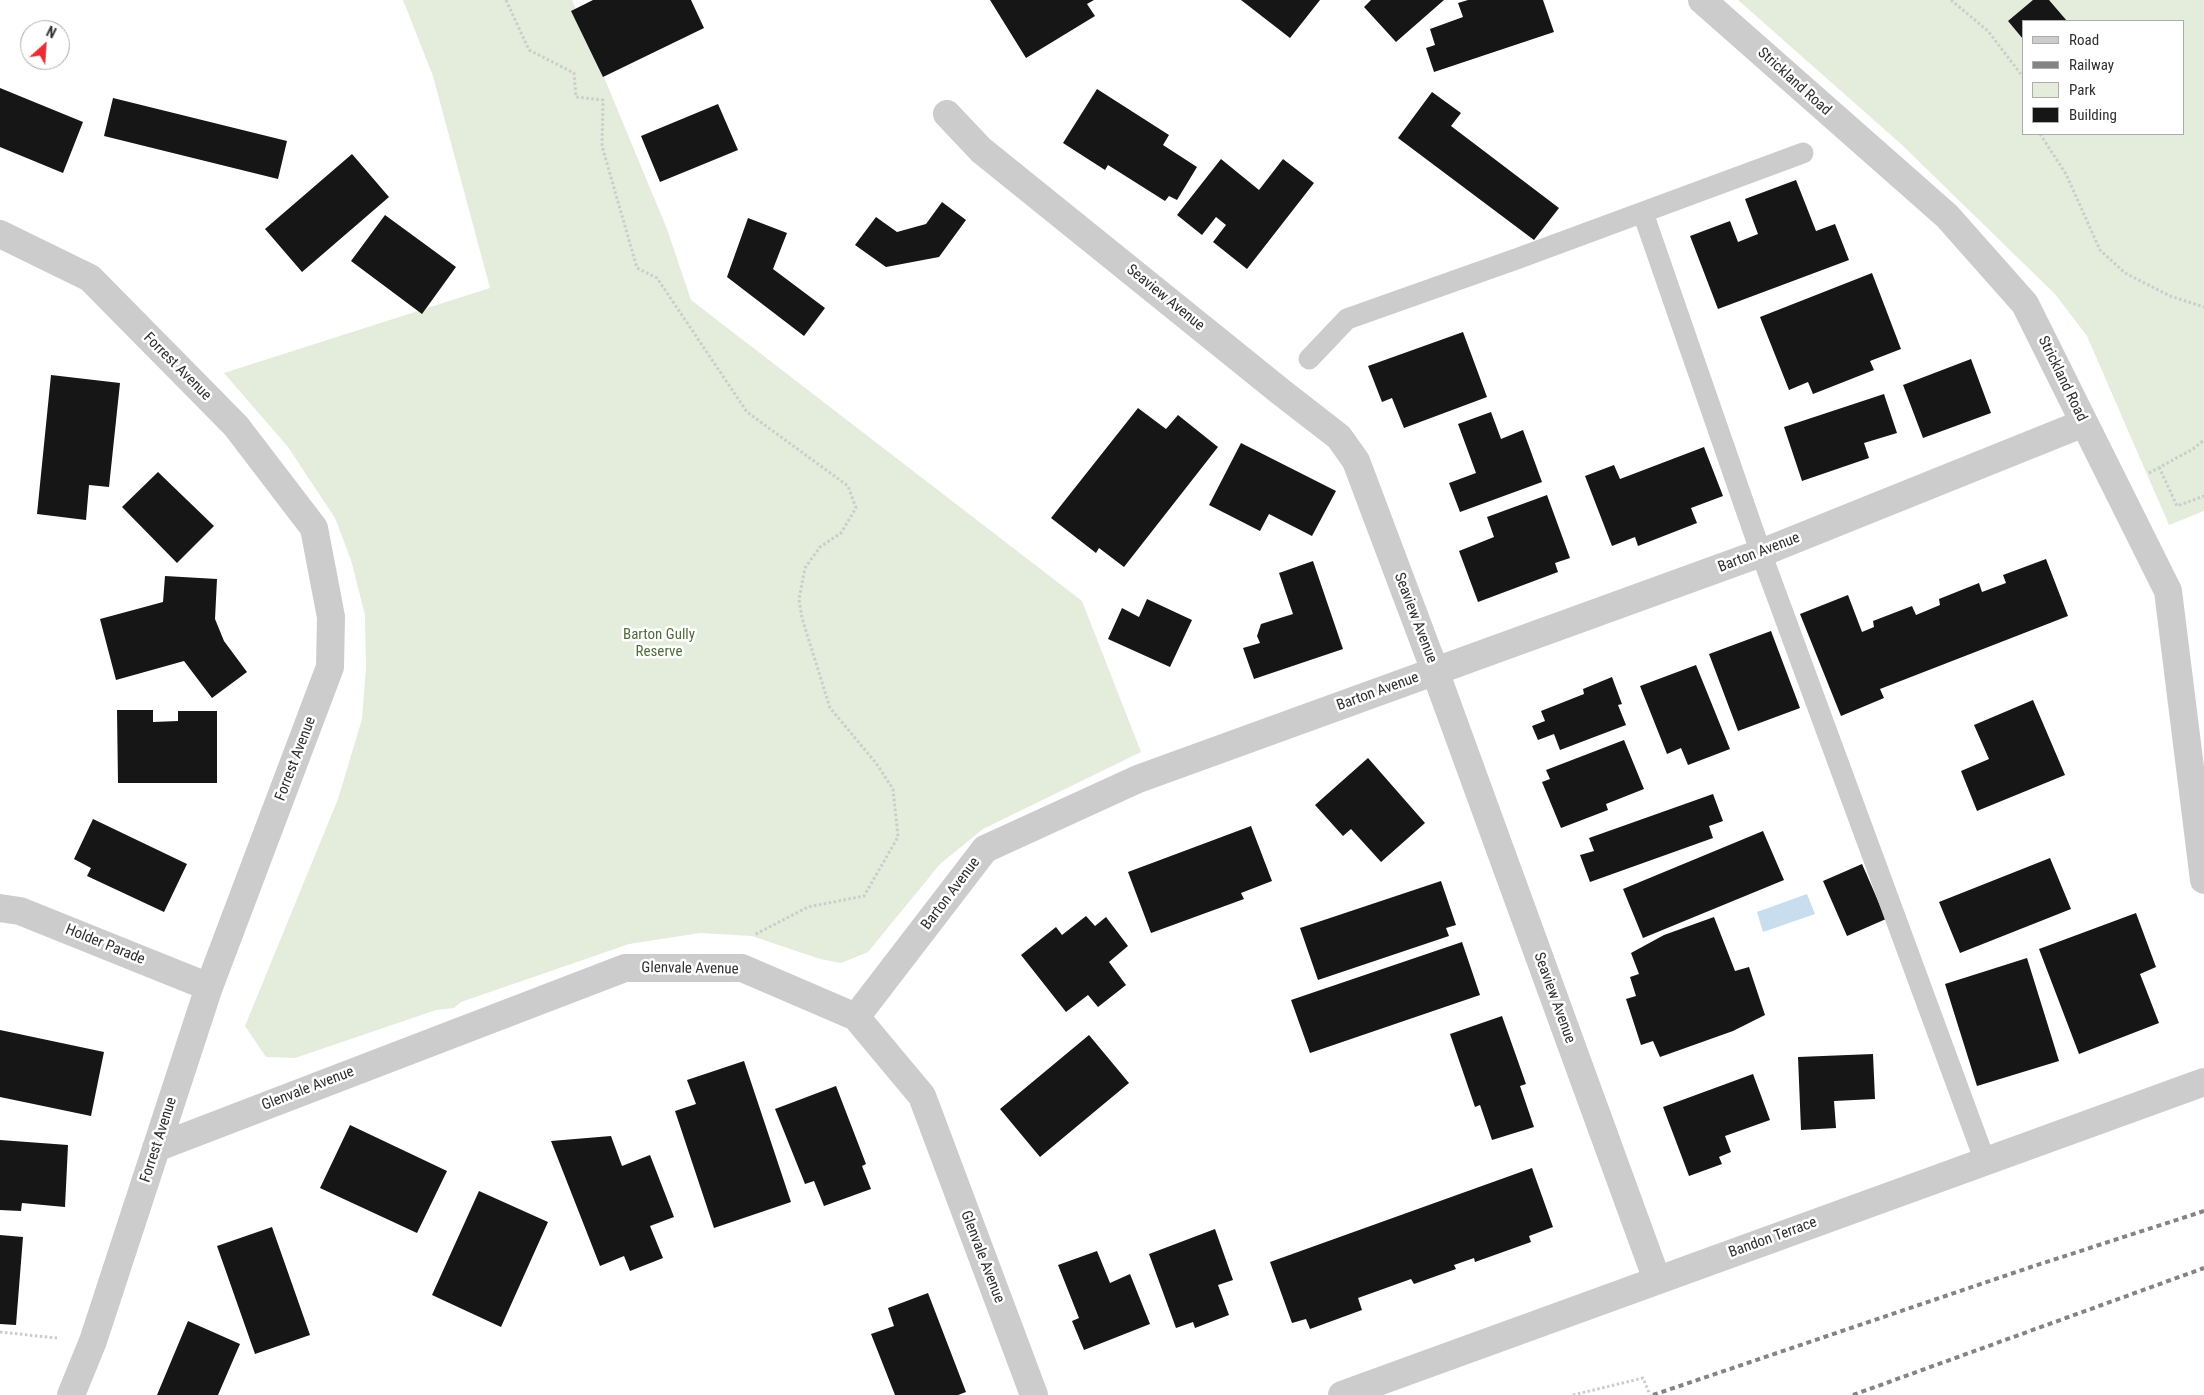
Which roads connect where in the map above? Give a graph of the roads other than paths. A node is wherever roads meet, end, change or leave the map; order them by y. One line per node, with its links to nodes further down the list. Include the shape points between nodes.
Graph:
1 (1702, 0): 7 (street, Strickland Road, via 1947,216 2025,304)
2 (947, 114): 9 (street, Seaview Avenue, via 981,150 1339,437 1356,461)
3 (1803, 153): 4 (lane)
4 (1643, 213): 6 (lane, via 1347,319); 8 (lane)
5 (0, 234): 12 (street, Forrest Avenue, via 90,278 236,426 314,528 332,617 330,667)
6 (1309, 359)
7 (2084, 423): 8 (street, Barton Avenue); 10 (street, Strickland Road, via 2168,591)
8 (1761, 553): 9 (street, Barton Avenue); 16 (lane)
9 (1435, 671): 13 (street, Barton Avenue, via 1138,779 986,849); 17 (street, Seaview Avenue)
10 (2204, 880)
11 (0, 908): 12 (street, Holder Parade, via 20,911)
12 (209, 987): 15 (street, Forrest Avenue)
13 (856, 1017): 15 (street, Glenvale Avenue, via 742,968 625,968); 19 (street, Glenvale Avenue, via 922,1096)
14 (2204, 1082): 16 (street, Bandon Terrace)
15 (156, 1148): 18 (street, Forrest Avenue)
16 (1985, 1161): 17 (street, Bandon Terrace)
17 (1656, 1280): 20 (street, Bandon Terrace)
18 (71, 1395)
19 (1034, 1395)
20 (1342, 1395)

